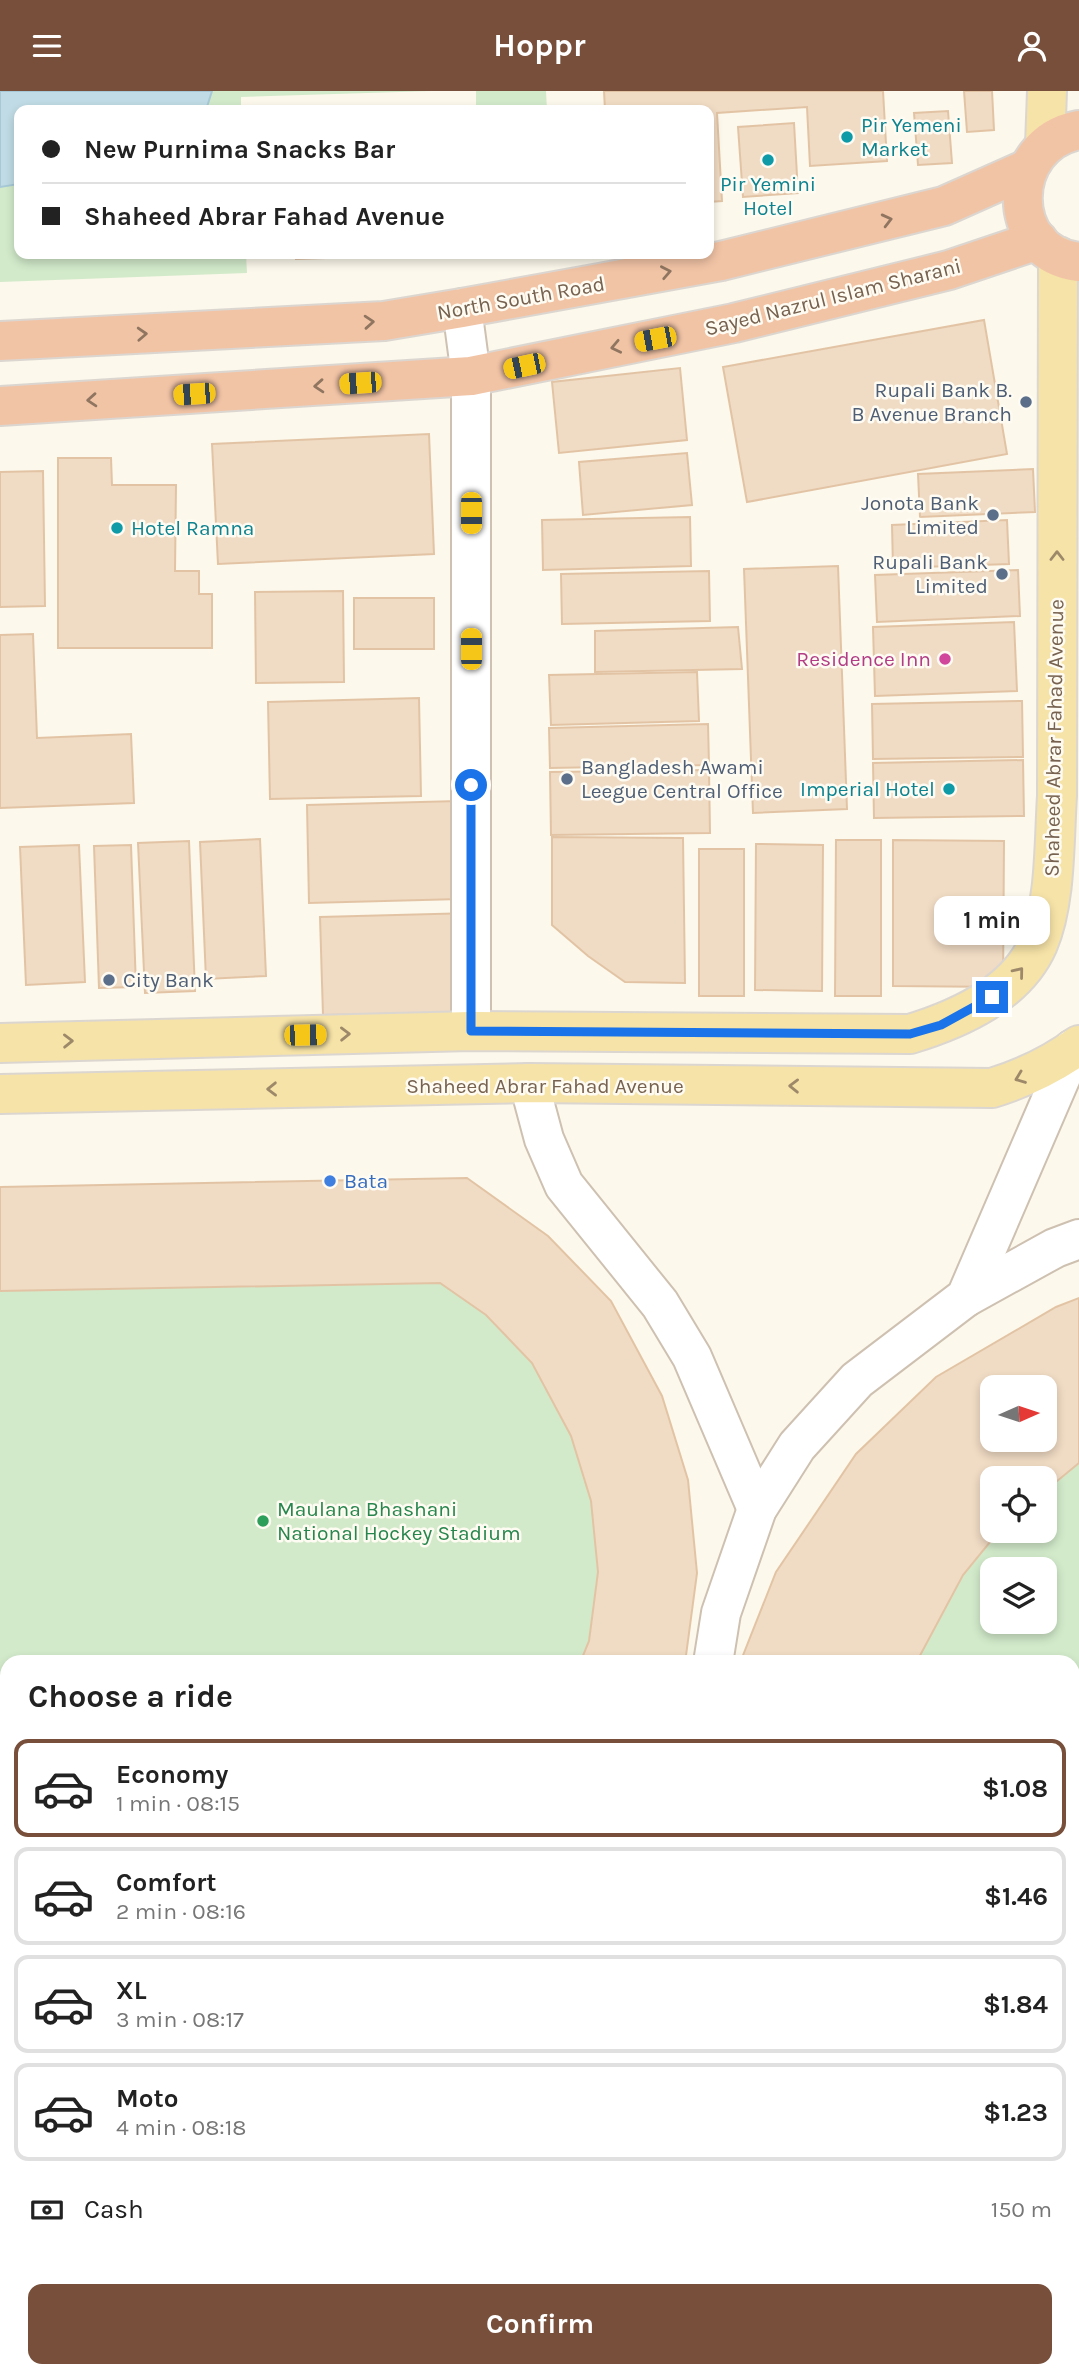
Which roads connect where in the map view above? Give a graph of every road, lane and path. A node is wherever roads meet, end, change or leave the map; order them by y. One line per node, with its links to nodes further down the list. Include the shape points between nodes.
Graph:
1 (1047, 91): 2 (main road)
2 (1051, 148): 3 (highway, via 1022,198 1029,227); 4 (highway, North South Road, one-way to 2, via 734,258 944,206)
3 (1059, 253): 6 (highway, Sayed Nazrul Islam Sharani, one-way to 6, via 949,270 747,319); 8 (main road, Shaheed Abrar Fahad Avenue, one-way to 3, via 910,1034 965,1013 1008,985 1023,968 1038,945 1048,910 1057,796)
4 (462, 308): 5 (highway, North South Road, one-way to 4, via 384,321); 6 (street)
5 (0, 341)
6 (471, 376): 7 (highway, Sayed Nazrul Islam Sharani, one-way to 7); 8 (street)
7 (0, 406)
8 (471, 1031): 9 (main road, Shaheed Abrar Fahad Avenue, one-way to 8)
9 (0, 1043)
10 (1076, 1047): 11 (main road, Shaheed Abrar Fahad Avenue, one-way to 11, via 1023,1078 992,1088); 14 (street)
11 (529, 1083): 12 (main road, Shaheed Abrar Fahad Avenue, one-way to 12); 15 (street, via 544,1139 564,1185 660,1304 692,1357)
12 (0, 1094)
13 (1079, 1239): 14 (street)
14 (966, 1297): 15 (street, via 857,1380 797,1446)
15 (757, 1509): 16 (street, via 721,1613)
16 (714, 1655)

